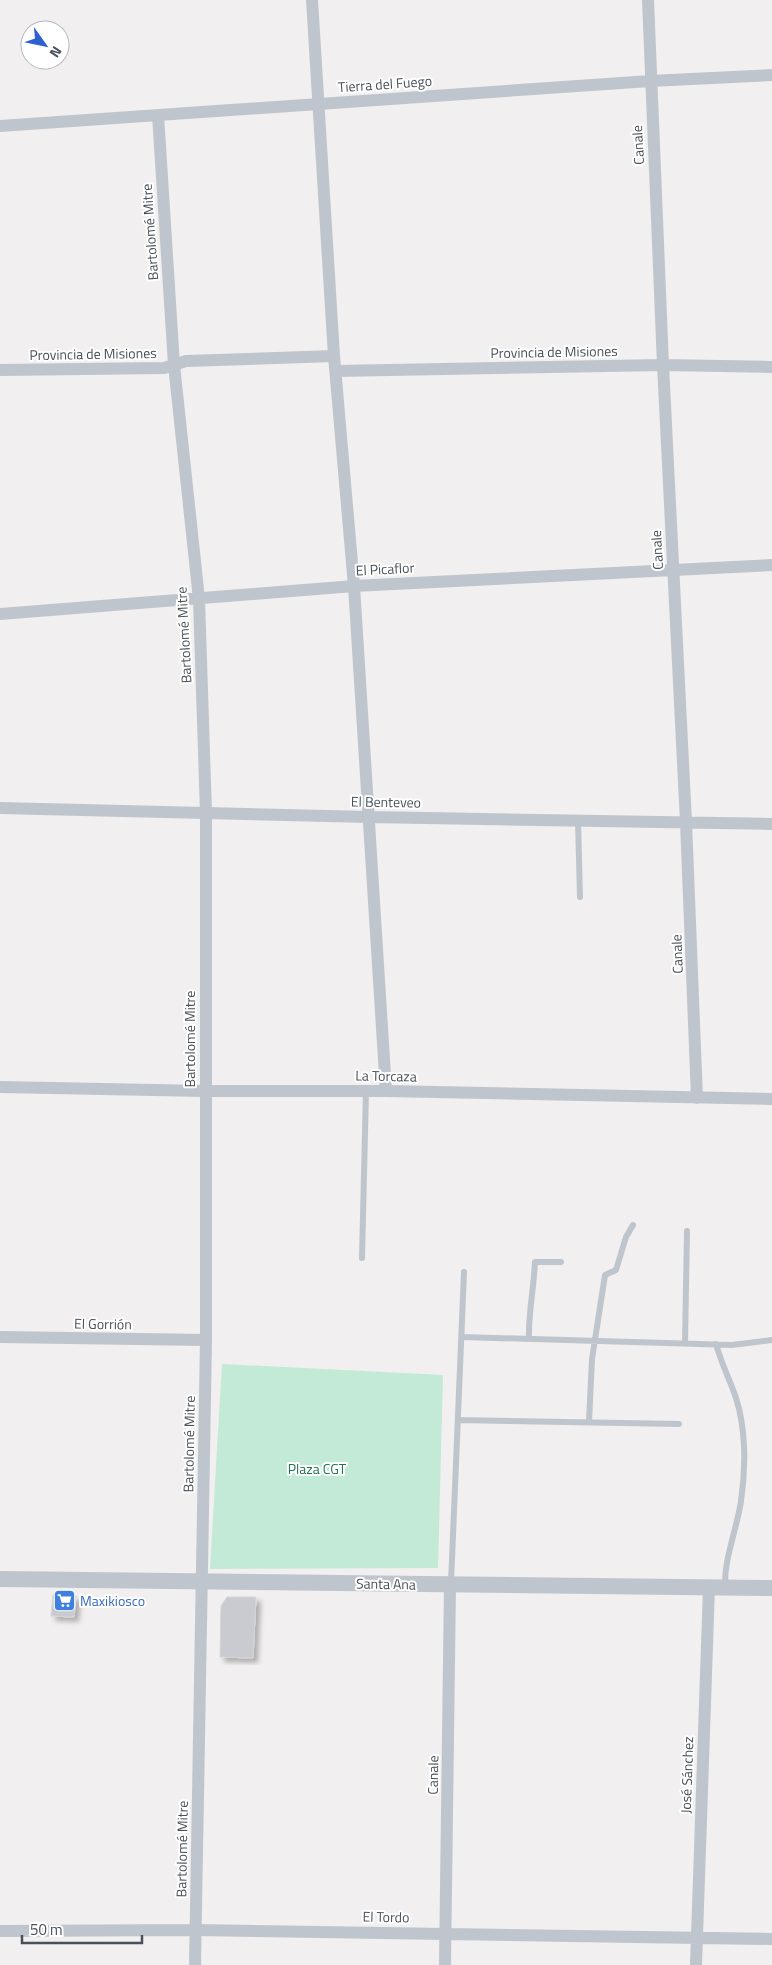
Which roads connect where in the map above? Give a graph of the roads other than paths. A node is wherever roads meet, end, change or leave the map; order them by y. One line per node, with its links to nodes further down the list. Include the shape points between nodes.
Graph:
1 (312, 0): 5 (street)
2 (648, 0): 4 (street, Canale)
3 (772, 75): 4 (street, Tierra del Fuego)
4 (650, 81): 5 (street, Tierra del Fuego); 10 (street, Canale)
5 (318, 104): 6 (street, Tierra del Fuego); 8 (street)
6 (158, 115): 7 (street, Tierra del Fuego); 9 (street, Bartolomé Mitre)
7 (0, 126)
8 (334, 356): 9 (street, Provincia de Misiones, via 186,361); 13 (street)
9 (174, 365): 12 (street, Provincia de Misiones, via 164,368); 17 (street, Bartolomé Mitre)
10 (663, 365): 11 (street, Provincia de Misiones); 13 (street, Provincia de Misiones); 15 (street, Canale)
11 (772, 367)
12 (0, 370)
13 (336, 371): 16 (street)
14 (772, 565): 15 (street, El Picaflor)
15 (673, 569): 16 (street, El Picaflor); 23 (street, Canale)
16 (354, 586): 17 (street, El Picaflor); 21 (street)
17 (199, 599): 18 (street, El Picaflor); 20 (street, Bartolomé Mitre)
18 (0, 614)
19 (0, 808): 20 (street, El Benteveo)
20 (206, 813): 21 (street, El Benteveo); 27 (street, Bartolomé Mitre)
21 (369, 817): 22 (street, El Benteveo); 29 (street)
22 (578, 820): 23 (street, El Benteveo); 25 (lane)
23 (686, 822): 24 (street, El Benteveo); 30 (street, Canale)
24 (772, 824)
25 (580, 897)
26 (0, 1087): 27 (street, La Torcaza)
27 (205, 1091): 28 (street, La Torcaza); 40 (street, Bartolomé Mitre)
28 (366, 1091): 29 (street, La Torcaza); 34 (lane)
29 (386, 1091): 30 (street, La Torcaza)
30 (697, 1098): 31 (street, La Torcaza)
31 (772, 1099)
32 (633, 1225): 42 (lane, via 616,1270 605,1275)
33 (687, 1231): 43 (lane)
34 (362, 1258)
35 (561, 1262): 39 (lane, via 536,1262)
36 (464, 1272): 37 (lane)
37 (462, 1337): 39 (lane); 45 (lane)
38 (0, 1338): 40 (street, El Gorrión)
39 (529, 1339): 42 (lane)
40 (206, 1340): 49 (street, Bartolomé Mitre)
41 (772, 1340): 44 (lane)
42 (594, 1341): 43 (lane); 46 (lane)
43 (685, 1343): 44 (lane)
44 (716, 1344): 52 (lane, via 736,1399 743,1447 741,1500)
45 (458, 1420): 46 (lane); 50 (lane)
46 (589, 1421): 47 (lane)
47 (679, 1424)
48 (0, 1580): 49 (street, Santa Ana)
49 (201, 1582): 50 (street, Santa Ana); 54 (street, Bartolomé Mitre)
50 (450, 1584): 51 (street, Santa Ana); 56 (street, Canale)
51 (709, 1587): 52 (street, Santa Ana); 57 (street, José Sánchez)
52 (725, 1587): 53 (street, Santa Ana)
53 (772, 1588)
54 (196, 1930): 55 (street, El Tordo); 56 (street, El Tordo); 59 (street, Bartolomé Mitre)
55 (0, 1931)
56 (446, 1933): 57 (street, El Tordo); 60 (street, Canale)
57 (696, 1937): 58 (street, El Tordo); 61 (street, José Sánchez)
58 (772, 1939)
59 (194, 1965)
60 (445, 1965)
61 (696, 1965)

